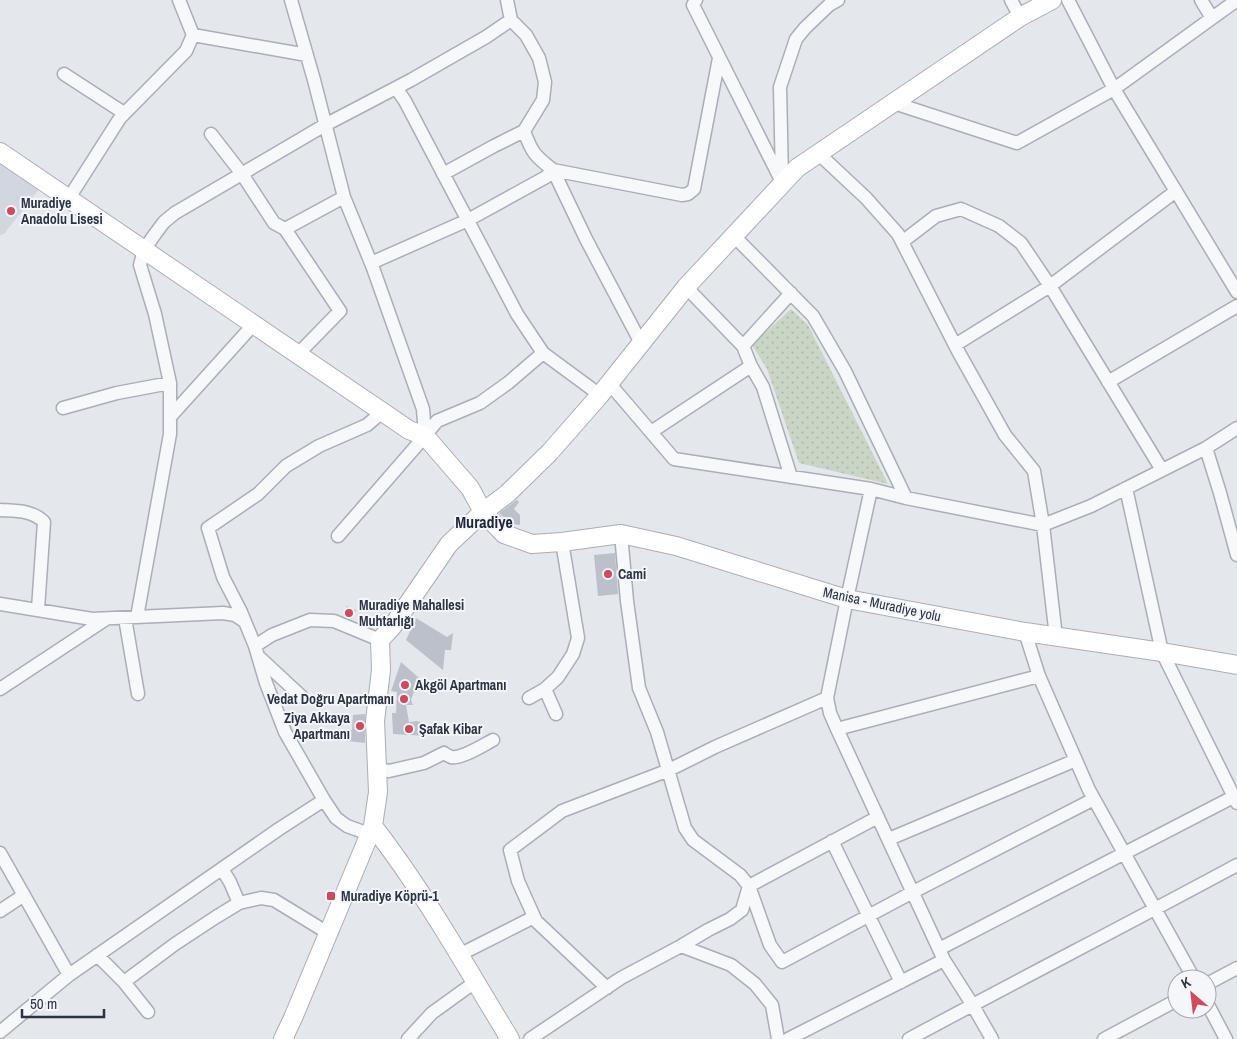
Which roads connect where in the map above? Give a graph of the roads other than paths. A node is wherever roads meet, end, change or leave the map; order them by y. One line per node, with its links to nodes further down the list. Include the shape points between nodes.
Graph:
1 (179, 0): 14 (street)
2 (291, 0): 15 (street)
3 (507, 0): 13 (street)
4 (696, 0): 16 (street, via 692,5)
5 (1011, 0): 11 (street)
6 (1052, 0): 11 (main road)
7 (1068, 0): 19 (street)
8 (1200, 0): 12 (street)
9 (1237, 0): 12 (street)
10 (831, 2): 30 (street, via 796,39 780,87)
11 (1020, 17): 20 (main road)
12 (1212, 18): 19 (street)
13 (511, 20): 18 (street); 23 (street, via 526,35 539,58 545,82 543,100)
14 (194, 35): 15 (street); 21 (street, via 186,51)
15 (307, 55): 22 (street)
16 (719, 58): 27 (street, via 694,188 688,194); 30 (street)
17 (64, 74): 21 (street)
18 (396, 88): 22 (street); 29 (street)
19 (1114, 89): 20 (street, via 1017,144); 31 (street)
20 (894, 103): 26 (main road)
21 (124, 113): 33 (street)
22 (325, 125): 28 (street); 32 (street)
23 (524, 131): 27 (street, via 530,148); 29 (street)
24 (211, 134): 28 (street)
25 (0, 152): 33 (main road)
26 (820, 154): 30 (main road, via 797,168); 37 (street, via 866,198)
27 (553, 170): 34 (street); 46 (street)
28 (242, 174): 35 (street, via 274,223); 38 (street, via 164,222)
29 (443, 174): 34 (street)
30 (783, 184): 36 (main road)
31 (1176, 191): 40 (street); 42 (street)
32 (344, 197): 35 (street); 39 (street)
33 (69, 198): 38 (main road)
34 (468, 220): 39 (street); 49 (street, via 518,314)
35 (285, 229): 50 (street, via 340,311)
36 (734, 236): 41 (main road); 43 (street)
37 (902, 242): 40 (street, via 936,216 960,209 999,226 1021,243); 47 (street)
38 (144, 250): 45 (main road); 53 (street, via 140,265)
39 (371, 263): 60 (street, via 423,409)
40 (1050, 286): 47 (street); 52 (street)
41 (686, 287): 46 (main road); 48 (street)
42 (1237, 292)
43 (791, 293): 48 (street); 66 (street, via 813,316 845,371)
44 (1237, 306): 52 (street)
45 (254, 324): 50 (main road); 57 (street)
46 (641, 343): 54 (main road)
47 (955, 345): 69 (street, via 1005,435 1034,471)
48 (743, 346): 51 (street)
49 (543, 353): 54 (street); 60 (street, via 480,403 437,421)
50 (298, 354): 56 (main road)
51 (751, 366): 59 (street); 63 (street, via 764,387)
52 (1108, 382): 62 (street)
53 (170, 383): 55 (street); 57 (street)
54 (604, 389): 59 (street); 68 (main road, via 550,452 507,494)
55 (63, 408)
56 (382, 412): 60 (main road, via 409,430); 79 (street, via 367,425 319,446 286,466 258,494 208,528 223,577)
57 (170, 417): 77 (street, via 170,434)
58 (1237, 428): 61 (street)
59 (651, 432): 63 (street, via 674,460)
60 (425, 436): 68 (main road, Manisa - Muradiye yolu, via 470,488); 71 (street)
61 (1206, 448): 62 (street); 73 (street)
62 (1162, 470): 64 (street)
63 (791, 477): 65 (street)
64 (1126, 488): 69 (street, via 1092,506); 84 (street)
65 (871, 489): 66 (street); 74 (street)
66 (906, 498): 69 (street)
67 (0, 510): 76 (street, via 30,513 44,522)
68 (483, 512): 72 (main road, Manisa - Muradiye yolu, via 504,534 532,544); 82 (main road, via 449,544)
69 (1043, 525): 81 (street)
70 (621, 534): 72 (main road, Manisa - Muradiye yolu); 74 (main road, Manisa - Muradiye yolu, via 676,546); 98 (street, via 639,688)
71 (338, 536)
72 (562, 542): 88 (street, via 578,638 566,665)
73 (1237, 554)
74 (847, 599): 80 (main road, Manisa - Muradiye yolu); 92 (street)
75 (0, 604): 76 (street)
76 (38, 610): 78 (street, via 92,620)
77 (131, 618): 78 (street); 79 (street, via 223,613); 89 (street)
78 (106, 619): 87 (street)
79 (244, 621): 83 (street)
80 (1025, 632): 81 (main road, Manisa - Muradiye yolu); 86 (street)
81 (1056, 638): 84 (main road, Manisa - Muradiye yolu)
82 (380, 640): 83 (street, via 334,621 310,620 272,635); 97 (main road)
83 (257, 651): 90 (street); 101 (street, via 285,732)
84 (1162, 652): 85 (main road, Manisa - Muradiye yolu); 99 (street)
85 (1237, 665)
86 (1039, 676): 94 (street); 96 (street)
87 (0, 689)
88 (545, 689): 91 (street); 93 (street)
89 (138, 694)
90 (302, 696)
91 (529, 698)
92 (827, 698): 94 (street); 98 (street)
93 (556, 714)
94 (837, 729): 102 (street)
95 (493, 740): 97 (street, via 456,757 444,752 424,763 389,771)
96 (1076, 760): 100 (street); 104 (street)
97 (376, 769): 103 (main road, via 378,792)
98 (669, 770): 110 (street, via 685,828 693,840 740,875); 117 (street, via 562,811 510,850 518,881)
99 (1236, 798): 107 (street)
100 (1094, 799): 107 (street); 111 (street)
101 (324, 800): 103 (street, via 336,818 347,826); 109 (street)
102 (878, 816): 104 (street); 105 (street)
103 (371, 830): 118 (main road); 121 (main road, via 397,858)
104 (888, 839): 111 (street)
105 (832, 841): 110 (street); 116 (street)
106 (0, 854): 112 (street)
107 (1125, 854): 114 (street); 122 (street)
108 (1237, 865): 114 (street)
109 (222, 869): 113 (street); 120 (street)
110 (749, 886): 116 (street, via 770,945 782,962); 119 (street, via 742,910)
111 (913, 892): 116 (street); 122 (street)
112 (24, 895): 115 (street); 125 (street)
113 (239, 904): 118 (street, via 260,898 274,900); 127 (street, via 175,944)
114 (1156, 910): 124 (street); 131 (street)
115 (0, 911)
116 (869, 916): 129 (street)
117 (534, 917): 121 (street); 130 (street)
118 (328, 933): 136 (main road)
119 (681, 946): 130 (street); 140 (street, via 731,964 755,984 772,1005)
120 (97, 955): 125 (street); 127 (street)
121 (459, 955): 128 (main road)
122 (941, 955): 129 (street); 131 (street)
123 (1237, 968): 126 (street)
124 (1188, 969)
125 (69, 974): 135 (street)
126 (1217, 979)
127 (124, 982): 133 (street)
128 (476, 982): 137 (street, via 432,1013); 138 (main road)
129 (901, 982): 141 (street)
130 (607, 988): 139 (street)
131 (972, 1004): 142 (street); 143 (street)
132 (1167, 1005): 144 (street)
133 (148, 1012)
134 (1215, 1019): 145 (street)
135 (0, 1032)
136 (283, 1039)
137 (408, 1039)
138 (510, 1039)
139 (530, 1039)
140 (778, 1039)
141 (788, 1039)
142 (909, 1039)
143 (992, 1039)
144 (1104, 1039)
145 (1226, 1039)

